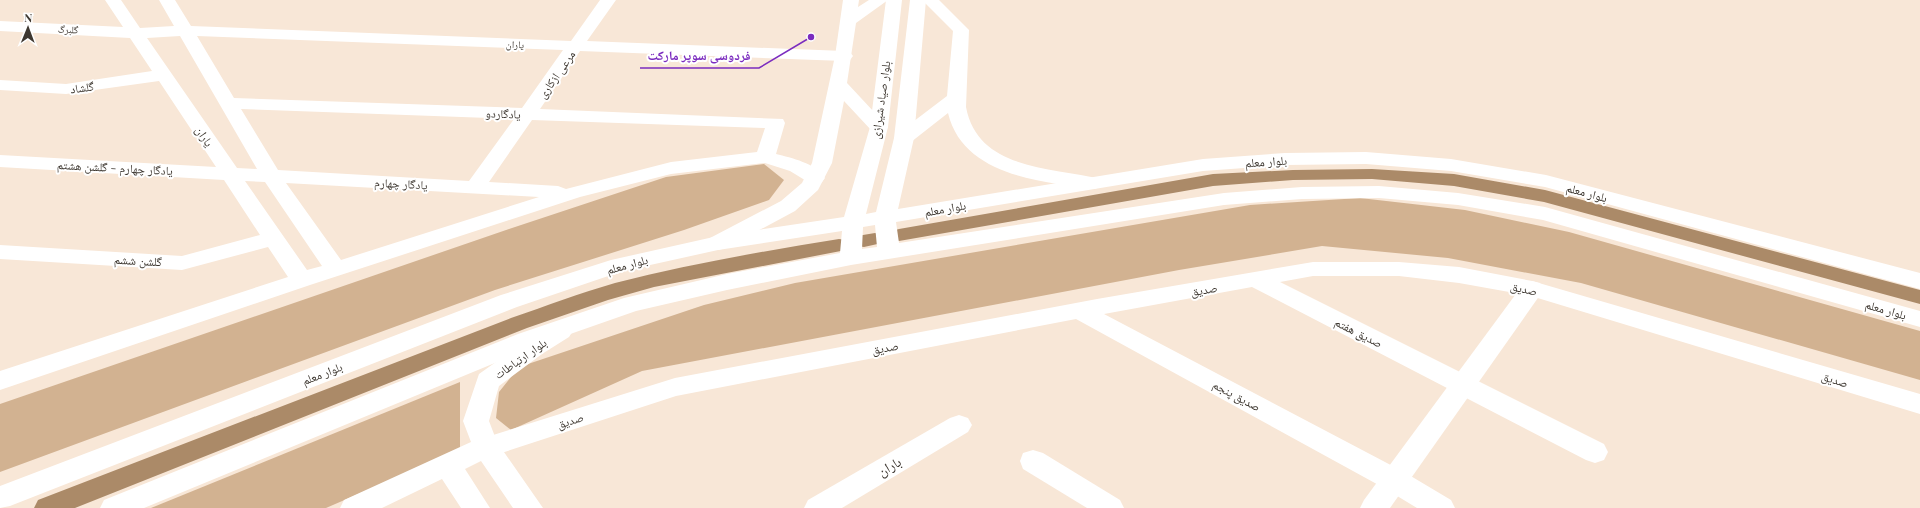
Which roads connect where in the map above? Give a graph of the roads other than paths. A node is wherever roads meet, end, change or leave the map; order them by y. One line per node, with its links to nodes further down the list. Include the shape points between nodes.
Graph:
1 (114, 0): 12 (street)
2 (167, 0): 11 (street)
3 (608, 0): 13 (street, مرعی ازکاری)
4 (851, 0): 9 (street)
5 (880, 0): 9 (street)
6 (894, 0): 21 (street, بلوار صیاد شیرازی)
7 (918, 0): 22 (street)
8 (930, 0): 18 (street, via 961,30)
9 (848, 21): 14 (street)
10 (0, 26): 12 (street, گلبرگ)
11 (186, 31): 12 (street, یاران); 13 (street, یاران); 19 (street)
12 (136, 33): 15 (street, یاران)
13 (576, 46): 14 (street, یاران); 20 (street, مرعی ازکاری)
14 (844, 56): 16 (street)
15 (164, 75): 17 (street, گلشاد, via 66,89); 25 (street, یاران)
16 (838, 84): 21 (street); 27 (street, via 822,162)
17 (0, 85)
18 (957, 97): 22 (street); 28 (street, via 958,114 966,132 981,149 1003,164 1033,174)
19 (229, 103): 20 (street, یادگار‌دو); 26 (street)
20 (527, 114): 23 (street, یادگار‌دو, via 776,123); 29 (street, مرعی ازکاری)
21 (879, 127): 32 (street, بلوار صیاد شیرازی)
22 (904, 138): 31 (street)
23 (765, 157): 27 (street, via 802,168); 30 (street, via 671,168)
24 (0, 161): 25 (street, یادگار چهارم - گلشن هشتم)
25 (230, 174): 26 (street, یادگار چهارم); 33 (street, یاران)
26 (271, 176): 29 (street, یادگار چهارم); 38 (street)
27 (815, 178): 34 (street, via 811,186 788,206)
28 (1094, 183): 31 (street, بلوار معلم); 41 (street, بلوار معلم, via 1203,165 1285,159 1366,158 1451,165 1546,181)
29 (475, 187): 30 (street, یادگار چهارم)
30 (572, 193): 38 (street)
31 (886, 218): 32 (street, بلوار معلم); 36 (street)
32 (853, 222): 34 (street, بلوار معلم); 37 (street, بلوار صیاد شیرازی)
33 (274, 238): 35 (street, گلشن ششم, via 182,263); 39 (street, یاران)
34 (718, 243): 55 (street, بلوار معلم, via 620,265 509,301)
35 (0, 252)
36 (889, 252): 37 (street, بلوار معلم); 44 (street, بلوار معلم, via 1224,199 1302,193 1379,192 1458,199 1545,214)
37 (851, 258): 45 (street, بلوار معلم, via 727,282 632,304)
38 (336, 269): 39 (street)
39 (302, 280): 46 (street)
40 (1256, 280): 42 (street, صدیق, via 1314,270 1399,269 1458,275); 43 (street, صدیق); 47 (street, صدیق هفتم)
41 (1920, 281)
42 (1532, 289): 47 (street); 48 (street, صدیق)
43 (1080, 311): 50 (street, صدیق, via 675,387); 54 (street, صدیق پنجم)
44 (1920, 319)
45 (574, 324): 50 (street, بلوار ارتباطات, via 533,348 488,381 476,421); 56 (street, بلوار معلم, via 527,340)
46 (0, 381)
47 (1462, 385): 51 (street, صدیق هفتم); 54 (street)
48 (1920, 404)
49 (959, 425): 60 (street, باران)
50 (486, 447): 53 (street, صدیق); 59 (street, بلوار ارتباطات)
51 (1595, 452)
52 (1033, 461): 61 (street)
53 (447, 464): 57 (street, صدیق); 58 (street)
54 (1394, 480): 62 (street); 63 (street, صدیق پنجم)
55 (0, 498)
56 (114, 508)
57 (354, 508)
58 (476, 508)
59 (529, 508)
60 (818, 508)
61 (1110, 508)
62 (1374, 508)
63 (1441, 508)

